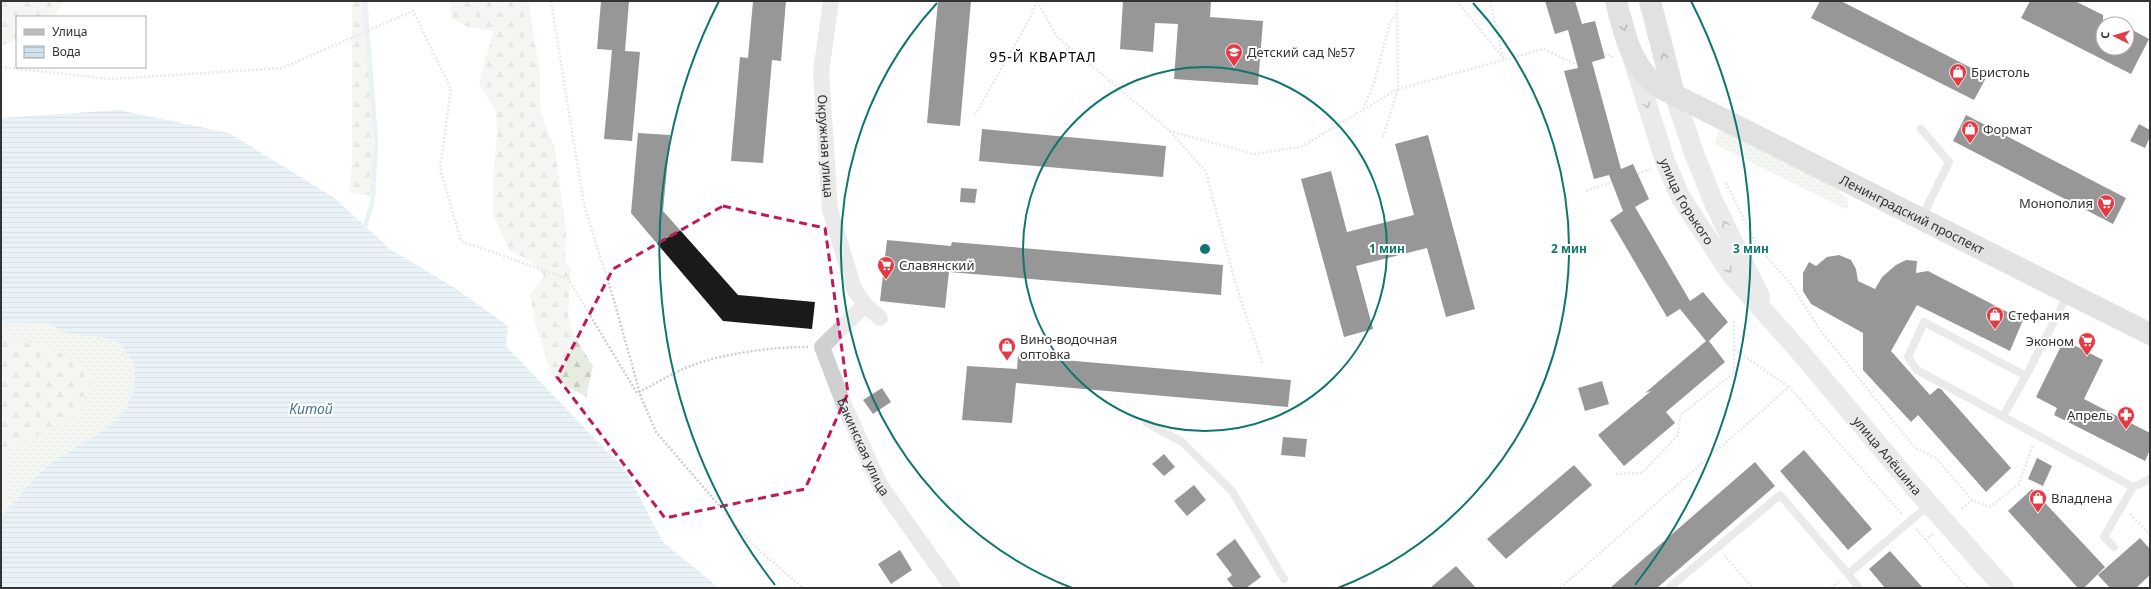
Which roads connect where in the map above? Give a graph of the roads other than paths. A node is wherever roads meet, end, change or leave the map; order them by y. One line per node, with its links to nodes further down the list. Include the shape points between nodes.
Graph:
1 (831, 1): 9 (street, Окружная улица, via 821,72 830,210 854,289)
2 (1616, 1): 4 (main road, улица Горького, one-way to 4)
3 (1650, 1): 5 (main road, улица Горького, one-way to 3)
4 (1631, 54): 5 (main road, улица Горького, via 1644,75 1657,86); 11 (street, улица Горького, one-way to 11, via 1666,164 1681,198 1731,274)
5 (1674, 94): 7 (main road, Ленинградский проспект); 11 (street, улица Горького, one-way to 5, via 1714,203)
6 (1921, 129): 7 (lane, via 1949,162)
7 (1922, 218): 8 (main road, Ленинградский проспект)
8 (2069, 293): 12 (main road, Ленинградский проспект); 13 (lane)
9 (865, 305): 10 (street); 22 (street, Бакинская улица, via 822,347 845,407 880,485)
10 (880, 318)
11 (1772, 322): 18 (street, улица Алёшина)
12 (2150, 334)
13 (2026, 376): 14 (lane); 14 (lane, via 1924,322 1908,357 1917,370)
14 (2003, 416): 17 (lane)
15 (1147, 423): 21 (lane, via 1182,442 1232,491)
16 (2150, 479): 17 (lane)
17 (2133, 487): 19 (lane, via 2104,538)
18 (1930, 504): 20 (lane); 25 (street, улица Алёшина)
19 (2114, 547)
20 (1848, 574): 23 (lane, via 1780,495); 24 (lane)
21 (1284, 580)
22 (953, 588)
23 (1669, 588)
24 (1859, 588)
25 (2004, 588)

